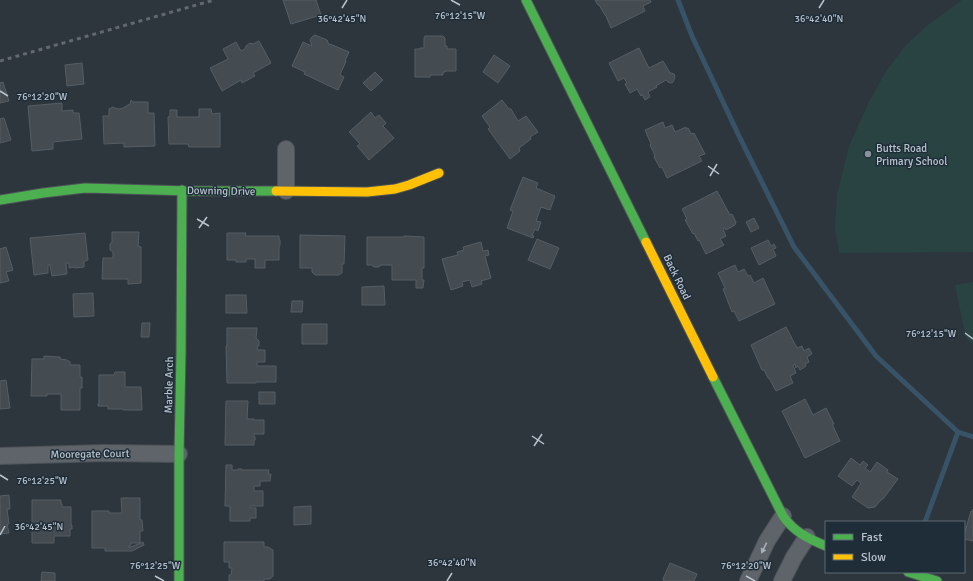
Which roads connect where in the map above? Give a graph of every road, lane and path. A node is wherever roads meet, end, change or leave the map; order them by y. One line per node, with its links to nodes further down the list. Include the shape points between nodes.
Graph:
1 (526, 0): 9 (street, Back Road)
2 (286, 149): 5 (street)
3 (440, 172): 5 (street, Downing Drive, via 395,189 367,192)
4 (182, 190): 5 (street, Downing Drive); 6 (street, Downing Drive, via 85,188); 7 (street, Marble Arch)
5 (286, 191)
6 (0, 200)
7 (179, 454): 8 (street, Mooregate Court); 13 (street, Marble Arch)
8 (0, 456)
9 (783, 516): 10 (street, Back Road, via 791,526); 14 (street, one-way to 14, via 767,541)
10 (807, 537): 11 (street, Back Road); 15 (street)
11 (825, 546)
12 (911, 573): 16 (street)
13 (179, 581)
14 (748, 581)
15 (782, 581)
16 (937, 581)

